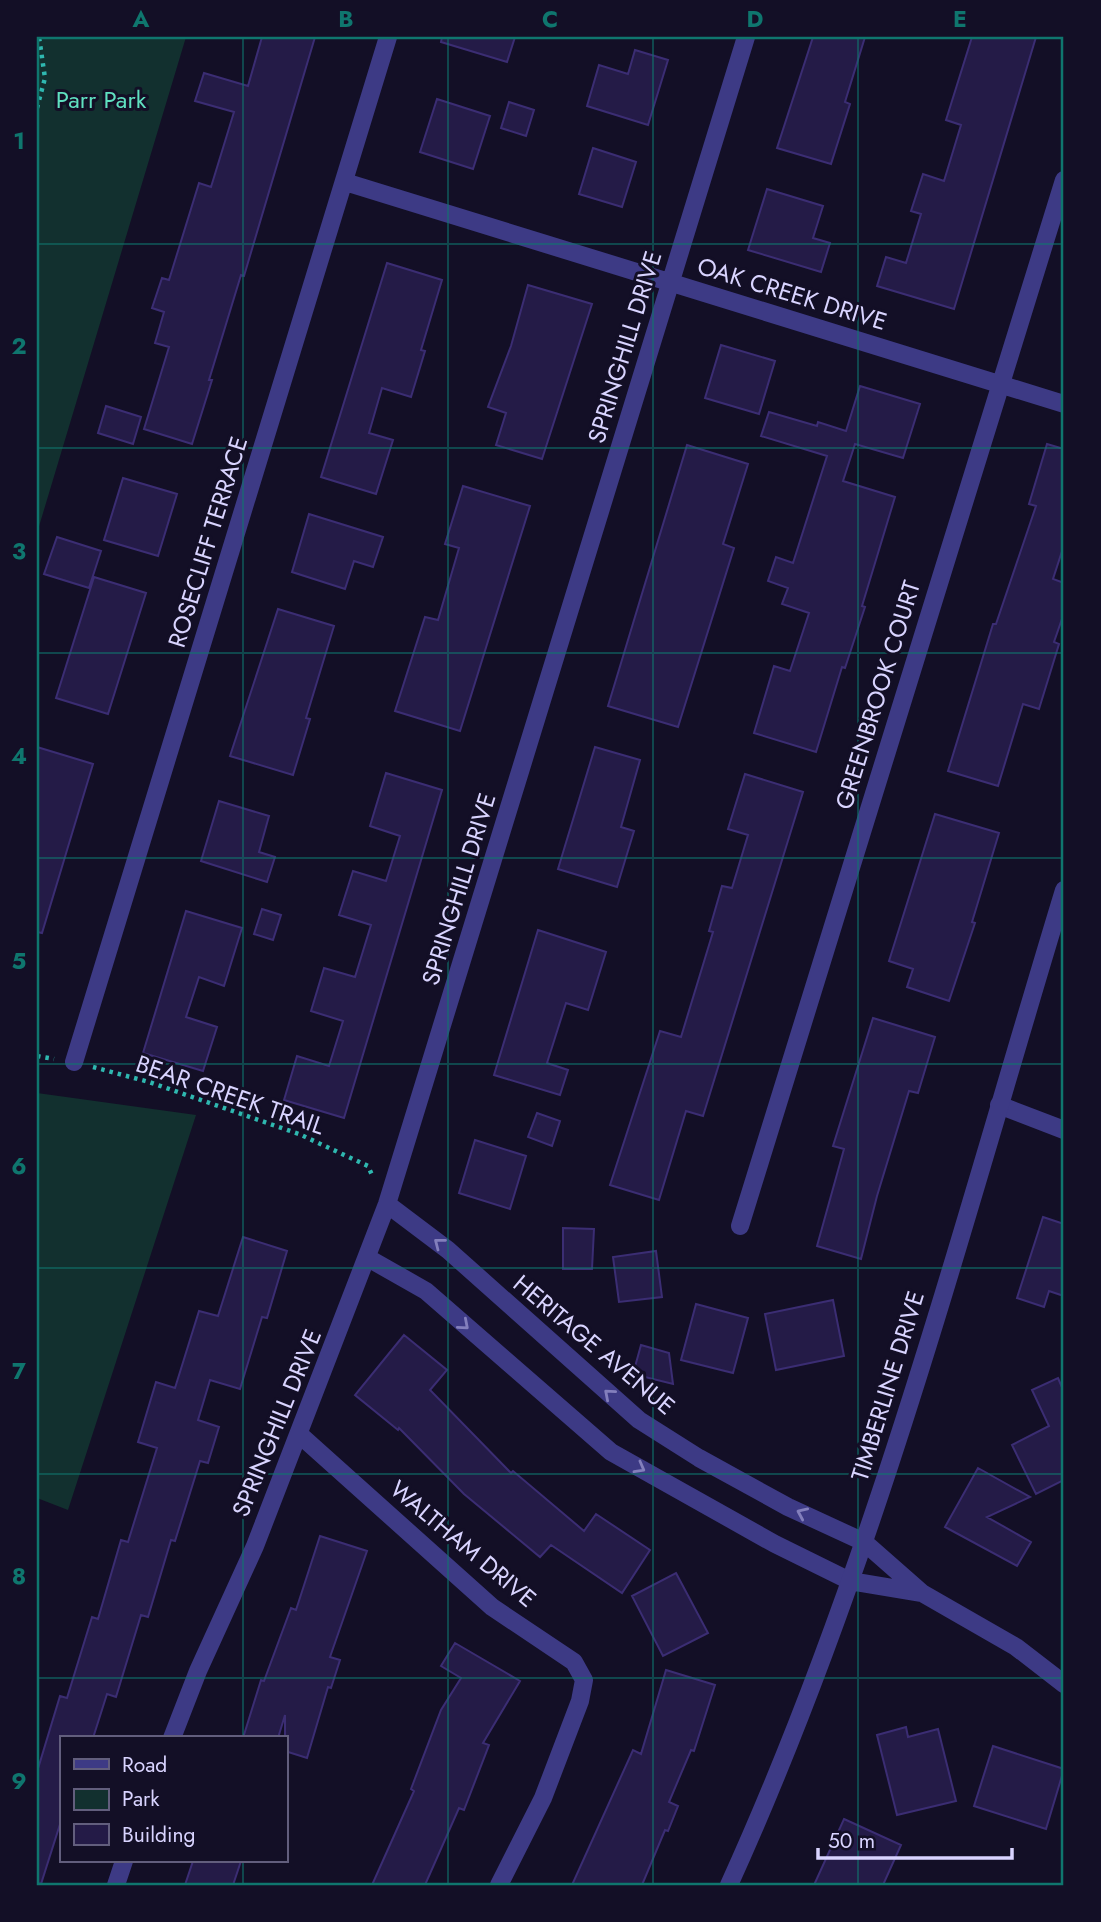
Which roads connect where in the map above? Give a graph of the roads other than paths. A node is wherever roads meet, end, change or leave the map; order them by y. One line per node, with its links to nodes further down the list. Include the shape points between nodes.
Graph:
1 (388, 37): 4 (street, ROSECLIFF TERRACE)
2 (746, 37): 5 (street, SPRINGHILL DRIVE)
3 (1064, 180): 6 (street, GREENBROOK COURT)
4 (345, 182): 5 (street, OAK CREEK DRIVE); 9 (street, ROSECLIFF TERRACE)
5 (671, 282): 6 (street, OAK CREEK DRIVE); 12 (street, SPRINGHILL DRIVE)
6 (1000, 384): 7 (street, OAK CREEK DRIVE); 13 (street, GREENBROOK COURT)
7 (1064, 404)
8 (1064, 890): 10 (street, TIMBERLINE DRIVE)
9 (74, 1062)
10 (999, 1105): 11 (street); 16 (street, TIMBERLINE DRIVE)
11 (1064, 1130)
12 (387, 1204): 14 (street, SPRINGHILL DRIVE); 16 (street, HERITAGE AVENUE, one-way to 12, via 788,1507 639,1420 448,1250)
13 (740, 1226)
14 (368, 1258): 15 (street, SPRINGHILL DRIVE); 17 (street, HERITAGE AVENUE, one-way to 17, via 426,1292 611,1452)
15 (300, 1435): 20 (street, SPRINGHILL DRIVE); 23 (street, WALTHAM DRIVE, via 492,1607 574,1662 584,1680 543,1798)
16 (864, 1542): 17 (street, TIMBERLINE DRIVE); 18 (street, HERITAGE AVENUE)
17 (850, 1581): 18 (street, HERITAGE AVENUE); 24 (street, TIMBERLINE DRIVE, via 764,1808)
18 (922, 1593): 19 (street, HERITAGE AVENUE, via 1016,1647)
19 (1064, 1684)
20 (173, 1736)
21 (124, 1862): 22 (street)
22 (116, 1885)
23 (499, 1885)
24 (729, 1885)

